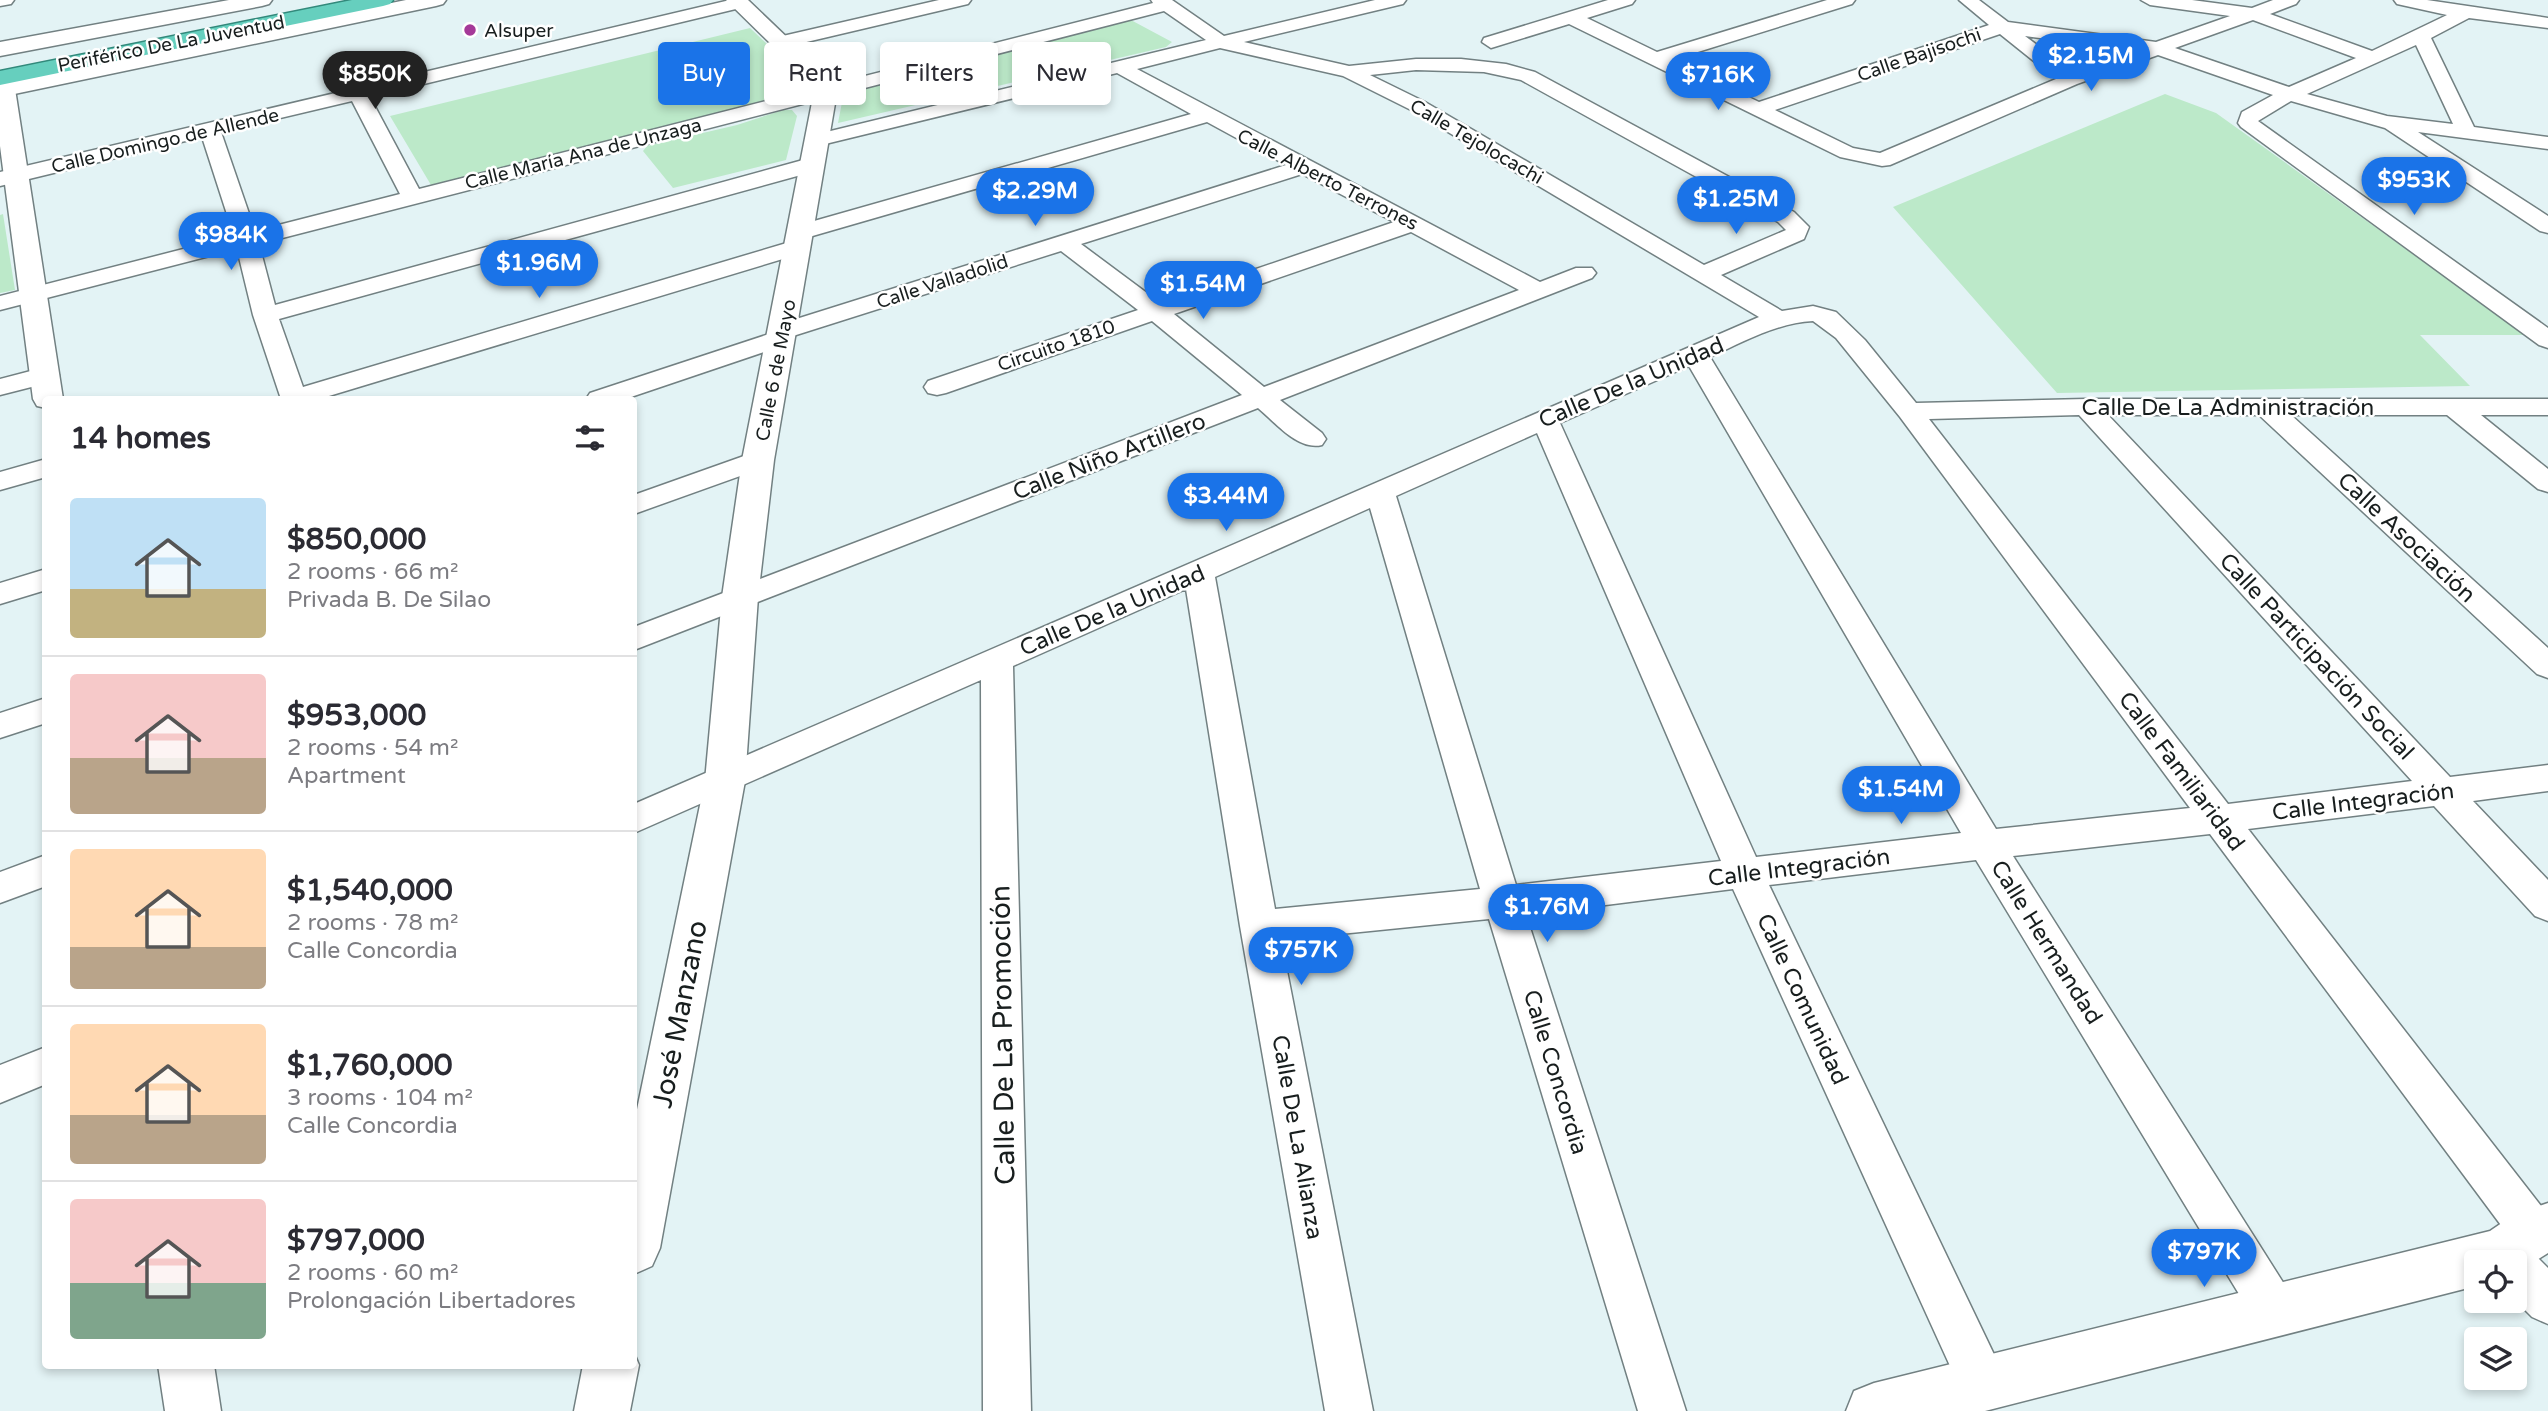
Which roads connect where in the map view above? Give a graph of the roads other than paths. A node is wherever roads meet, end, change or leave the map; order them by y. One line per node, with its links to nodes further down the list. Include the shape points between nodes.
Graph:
1 (262, 0): 26 (street)
2 (328, 0): 33 (highway, Periférico De La Juventud)
3 (383, 0): 33 (highway, Periférico De La Juventud)
4 (436, 0): 33 (street)
5 (962, 0): 22 (street)
6 (1391, 0): 24 (street)
7 (1846, 0): 28 (street)
8 (1968, 0): 19 (street)
9 (2150, 0): 16 (street)
10 (2290, 0): 16 (street)
11 (2403, 0): 15 (street)
12 (738, 2): 21 (street); 34 (street, Calle Domingo de Allende)
13 (1611, 2): 17 (street)
14 (1163, 3): 24 (street, Calle Tejolocachi); 31 (street, Calle María Ana de Unzaga)
15 (2466, 12): 18 (street); 20 (street)
16 (2251, 13): 25 (street); 27 (street)
17 (1568, 16): 23 (street); 28 (street)
18 (2548, 23)
19 (2002, 27): 25 (street, Calle Bajisochi); 32 (street); 38 (street, Calle Bajisochi)
20 (2422, 38): 27 (street); 42 (street)
21 (780, 42)
22 (785, 42)
23 (1491, 42)
24 (1222, 43): 29 (street); 30 (street, Calle Tejolocachi)
25 (2157, 48): 32 (street); 35 (street, Calle Bajisochi)
26 (0, 49)
27 (2374, 58): 35 (street)
28 (1655, 59): 38 (street)
29 (1118, 66): 39 (street, Calle Alberto Terrones); 44 (street)
30 (1349, 72): 54 (street, Calle Tejolocachi, via 1418,106); 54 (street, via 1445,64 1493,67 1528,76 1798,227 1796,234)
31 (866, 80)
32 (2070, 80): 38 (street, via 1882,160 1847,153)
33 (2, 90): 46 (street)
34 (358, 94): 41 (street, Calle Domingo de Allende); 47 (street)
35 (2286, 94): 40 (street, Calle Bajisochi); 63 (street, via 2249,116 2248,123)
36 (767, 105): 47 (street, Calle María Ana de Unzaga)
37 (823, 105): 44 (street, Calle 6 de Mayo)
38 (1757, 109)
39 (1207, 116): 45 (street, Calle Alberto Terrones); 51 (street)
40 (2387, 122): 42 (street); 49 (street)
41 (210, 129): 46 (street, Calle Domingo de Allende); 50 (street)
42 (2466, 131): 43 (street)
43 (2548, 144)
44 (814, 152): 51 (street, Calle 6 de Mayo); 59 (street)
45 (1301, 167): 48 (street, Calle Alberto Terrones); 52 (street, Calle Valladolid)
46 (8, 177): 56 (street)
47 (412, 196): 50 (street, Calle María Ana de Unzaga)
48 (1414, 223): 55 (street, Calle Alberto Terrones); 58 (street, Circuito 1810)
49 (2548, 226)
50 (246, 239): 56 (street, Calle María Ana de Unzaga); 59 (street)
51 (799, 240): 62 (street, Calle 6 de Mayo); 69 (street)
52 (1064, 242): 58 (street); 62 (street, Calle Valladolid)
53 (1584, 273): 55 (street, Calle Niño Artillero)
54 (1702, 274): 61 (street, Calle Tejolocachi)
55 (1539, 291): 71 (street, Calle Niño Artillero)
56 (33, 294): 57 (street, Calle María Ana de Unzaga); 66 (street)
57 (0, 303)
58 (1155, 311): 67 (street, Circuito 1810); 71 (street)
59 (265, 315): 68 (street)
60 (1825, 316): 61 (street, Calle De la Unidad, via 1806,313); 76 (street, Calle Familiaridad)
61 (1779, 319): 64 (street, Calle De la Unidad)
62 (783, 335): 70 (street, Calle Valladolid); 79 (street, Calle 6 de Mayo)
63 (2548, 340)
64 (1695, 354): 77 (street, Calle De la Unidad); 99 (street, Calle Hermandad)
65 (0, 387): 66 (street)
66 (47, 387)
67 (937, 387)
68 (293, 396)
69 (300, 396)
70 (608, 396)
71 (1260, 398): 78 (street); 88 (street, Calle Niño Artillero)
72 (2086, 407): 73 (street, Calle De La Administración); 76 (street, Calle De La Administración); 96 (street, Calle Participación Social)
73 (2266, 407): 74 (street, Calle De La Administración); 91 (street, Calle Asociación)
74 (2454, 407): 75 (street, Calle De La Administración); 82 (street)
75 (2548, 407)
76 (1909, 411): 98 (street, Calle Familiaridad)
77 (1545, 420): 83 (street, Calle De la Unidad); 101 (street, Calle Comunidad)
78 (1312, 439)
79 (758, 460): 84 (street); 88 (street, Calle 6 de Mayo)
80 (42, 469): 81 (street)
81 (0, 481)
82 (2548, 483)
83 (1380, 492): 85 (street, Calle De la Unidad); 103 (street, Calle Concordia)
84 (637, 504)
85 (1199, 573): 90 (street, Calle De la Unidad); 105 (street, Calle De La Alianza)
86 (42, 580): 87 (street)
87 (0, 594)
88 (740, 597): 89 (street, Calle Niño Artillero); 95 (street, Calle 6 de Mayo)
89 (637, 638)
90 (997, 660): 95 (street, Calle De la Unidad); 118 (street, Calle De La Promoción)
91 (2548, 666)
92 (42, 711): 93 (street)
93 (0, 726)
94 (2548, 778): 96 (street, Calle Integración)
95 (724, 781): 97 (street, Calle De la Unidad); 108 (street, José Manzano)
96 (2441, 790): 98 (street, Calle Integración); 104 (street, Calle Participación Social)
97 (637, 818)
98 (2219, 819): 99 (street, Calle Integración); 109 (street, Calle Familiaridad)
99 (1986, 844): 101 (street, Calle Integración); 111 (street, Calle Hermandad)
100 (42, 872): 102 (street)
101 (1745, 874): 103 (street, Calle Integración); 114 (street, Calle Comunidad)
102 (0, 888)
103 (1503, 902): 105 (street, Calle Integración); 120 (street, Calle Concordia)
104 (2548, 905)
105 (1259, 926): 119 (street, Calle De La Alianza)
106 (42, 1067): 107 (street)
107 (0, 1084)
108 (637, 1232)
109 (2521, 1248): 110 (street, Calle Familiaridad); 111 (street)
110 (2548, 1301)
111 (2274, 1311): 114 (street)
112 (187, 1369): 116 (street)
113 (610, 1369): 117 (street)
114 (1983, 1384): 115 (street)
115 (1933, 1404): 121 (street)
116 (193, 1411)
117 (602, 1411)
118 (1007, 1411)
119 (1349, 1411)
120 (1662, 1411)
121 (1874, 1411)

